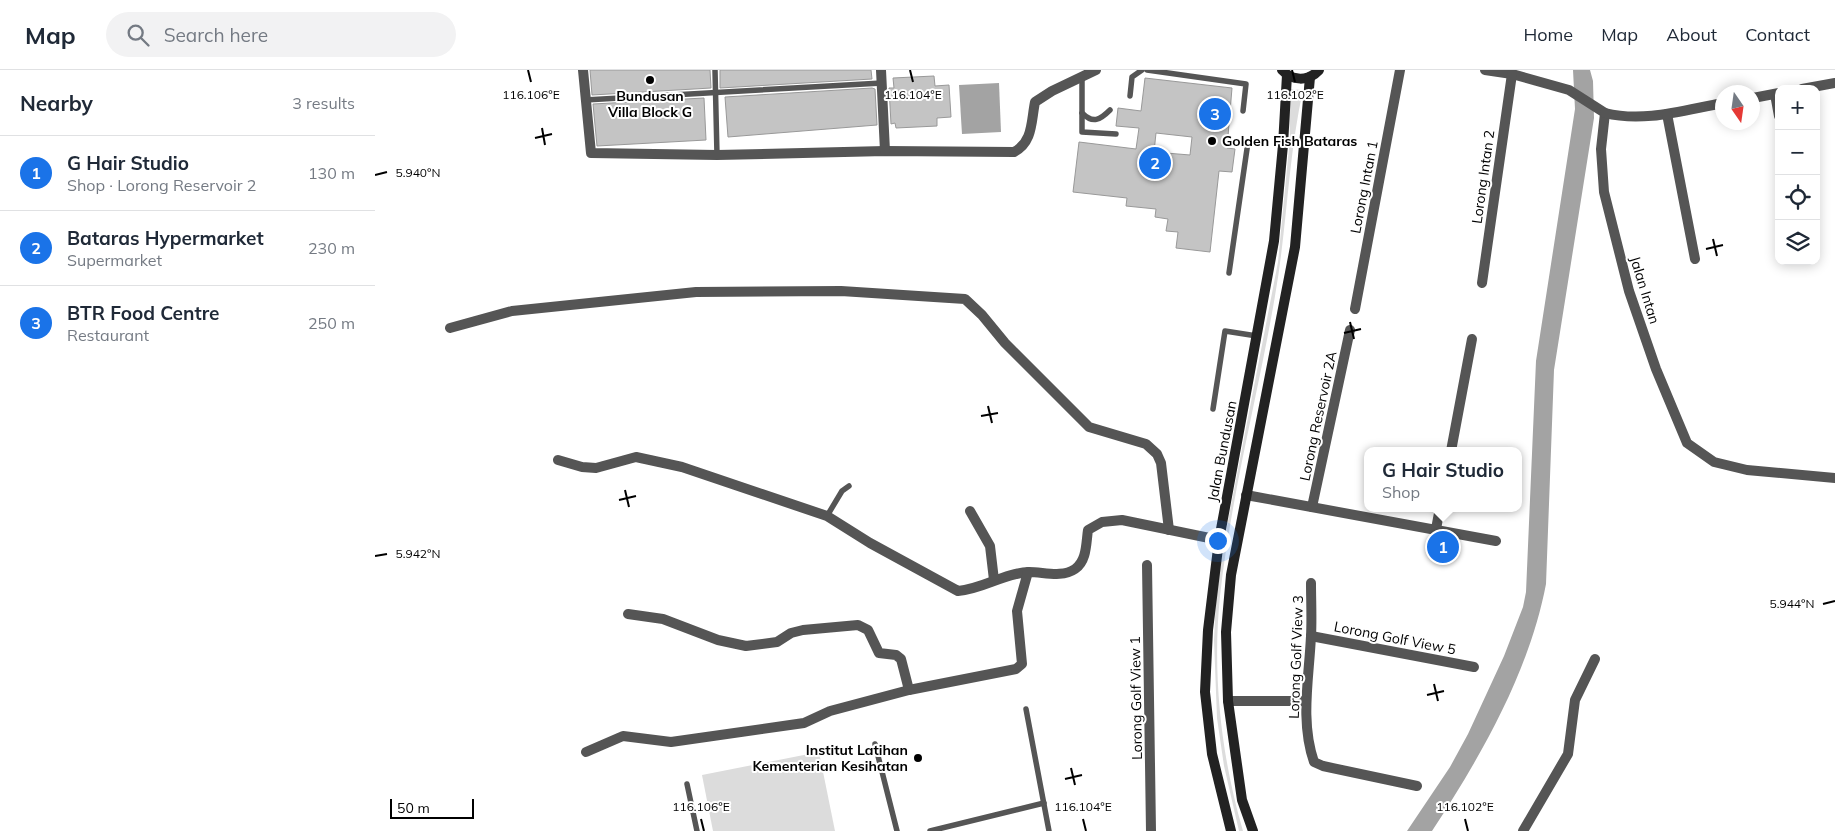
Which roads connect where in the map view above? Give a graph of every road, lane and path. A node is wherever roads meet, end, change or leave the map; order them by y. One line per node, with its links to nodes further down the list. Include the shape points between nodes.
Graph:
1 (583, 70): 21 (street)
2 (715, 70): 17 (lane)
3 (881, 70): 14 (street)
4 (1095, 70): 12 (street)
5 (1142, 70): 19 (lane, via 1131,77)
6 (1147, 70): 24 (lane, via 1246,84)
7 (1319, 70): 13 (main road)
8 (1400, 70): 35 (street, Lorong Intan 1)
9 (1485, 70): 11 (street)
10 (1284, 73): 13 (main road, via 1294,78); 38 (main road, Jalan Bundusan, via 1283,145 1275,241)
11 (1512, 74): 25 (street, via 1569,90); 34 (street, Lorong Intan 2)
12 (1082, 77): 26 (lane); 30 (street, via 1035,102 1029,139 1013,152)
13 (1310, 77): 45 (main road, via 1295,247)
14 (882, 83): 17 (lane); 30 (street)
15 (1835, 83): 16 (street)
16 (1820, 86)
17 (715, 93): 21 (lane); 31 (lane)
18 (1775, 93): 20 (street)
19 (1130, 96)
20 (1760, 97)
21 (585, 100): 31 (street, via 591,153)
22 (1715, 105): 27 (street)
23 (1110, 110): 26 (lane, via 1094,121)
24 (1243, 110)
25 (1601, 110): 27 (street, via 1622,117); 43 (street, Jalan Intan, via 1605,192 1629,291 1656,369 1687,443 1714,462 1747,470)
26 (1082, 113): 28 (lane, via 1082,132)
27 (1667, 114): 32 (street)
28 (1116, 134)
29 (1248, 142): 33 (lane)
30 (885, 151): 31 (street)
31 (717, 155)
32 (1695, 258)
33 (1229, 273)
34 (1482, 283)
35 (1355, 309)
36 (450, 328): 51 (street, via 512,310 696,292 833,291 965,299 1089,428 1146,444 1157,454 1161,463)
37 (1350, 330): 46 (street, Lorong Reservoir 2A)
38 (1257, 336): 40 (lane, via 1225,331); 52 (main road, Jalan Bundusan)
39 (1472, 340): 41 (street)
40 (1213, 409)
41 (1452, 447)
42 (559, 460): 49 (street, via 596,468 636,457 682,468)
43 (1835, 478)
44 (849, 486): 49 (lane, via 842,491)
45 (1246, 495): 46 (street); 63 (main road, via 1231,575 1226,632)
46 (1313, 507): 50 (street)
47 (970, 511): 56 (street, via 990,546)
48 (1439, 512): 50 (street)
49 (827, 516): 56 (street, via 870,544 958,591 974,589)
50 (1437, 529): 53 (street)
51 (1169, 530): 52 (street); 55 (street, via 1122,520 1102,522 1088,530 1084,558 1076,569 1063,574)
52 (1219, 540): 76 (main road, Jalan Bundusan, via 1207,630 1205,692 1212,754)
53 (1496, 540)
54 (1147, 565): 75 (street, Lorong Golf View 1)
55 (1028, 572): 56 (street); 62 (street, via 1017,611 1022,664 1001,673)
56 (994, 580)
57 (1311, 583): 59 (street, Lorong Golf View 3)
58 (628, 614): 62 (street, via 663,619 718,640 746,646 777,642 803,630 858,625 868,630 879,652 901,659)
59 (1311, 636): 61 (street, Lorong Golf View 5); 64 (street, Lorong Golf View 3)
60 (1595, 659): 78 (street, via 1575,700 1568,754)
61 (1474, 667)
62 (909, 690): 67 (street, via 830,711 804,723 671,742 623,736)
63 (1227, 701): 64 (street); 77 (main road, via 1243,800)
64 (1306, 701): 69 (street, Lorong Golf View 3, via 1309,746 1314,762)
65 (1026, 709): 70 (lane)
66 (875, 744): 72 (lane)
67 (585, 752)
68 (687, 784): 71 (lane)
69 (1417, 786)
70 (1044, 803): 73 (lane); 74 (lane)
71 (697, 831)
72 (897, 831)
73 (930, 831)
74 (1049, 831)
75 (1151, 831)
76 (1231, 831)
77 (1253, 831)
78 (1523, 831)

